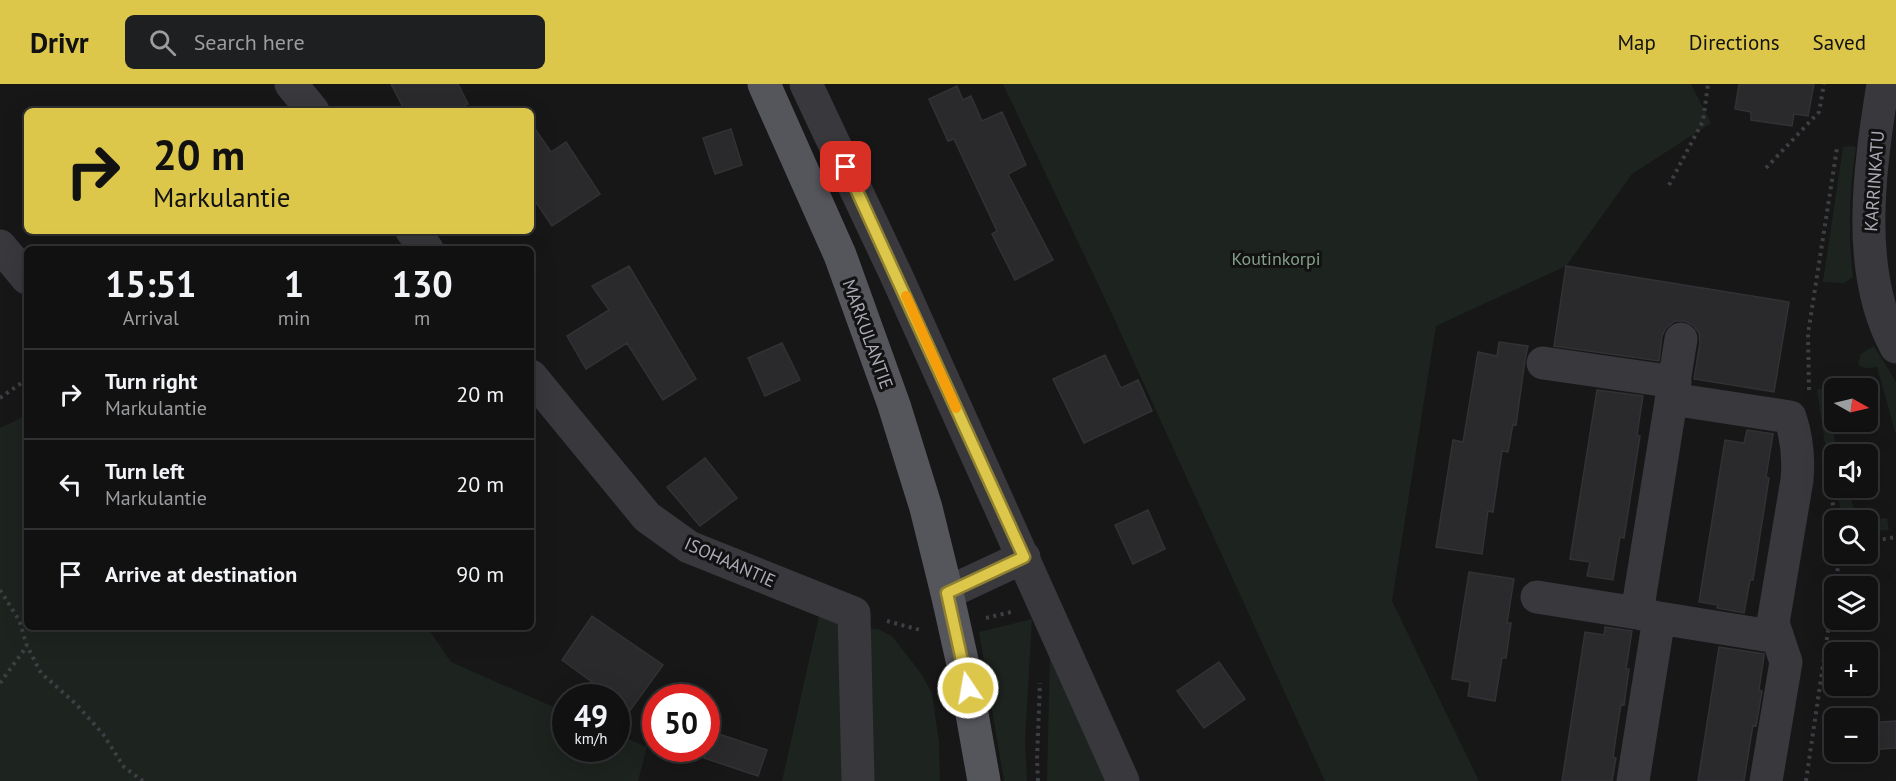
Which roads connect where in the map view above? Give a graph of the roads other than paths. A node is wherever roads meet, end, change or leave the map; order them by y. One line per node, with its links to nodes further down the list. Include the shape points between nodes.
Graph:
1 (291, 84): 5 (street)
2 (764, 84): 16 (main road, MARKULANTIE, via 840,255 890,394 926,508)
3 (806, 84): 15 (street)
4 (1886, 104): 11 (street, KARRINKATU, via 1869,206 1870,251 1877,295)
5 (311, 108)
6 (414, 234): 8 (street)
7 (0, 246): 9 (street)
8 (424, 246)
9 (24, 274)
10 (1681, 339): 14 (street)
11 (1896, 347)
12 (1543, 363): 14 (street)
13 (534, 380): 20 (street, ISOHAANTIE, via 647,517 689,547 854,613)
14 (1673, 391): 18 (street); 19 (street, via 1790,417 1798,464 1773,622)
15 (1024, 557): 16 (street); 22 (street)
16 (947, 593): 21 (main road, MARKULANTIE)
17 (1537, 597): 18 (street)
18 (1648, 616): 19 (street); 23 (street)
19 (1777, 637): 24 (street, via 1786,662)
20 (858, 781)
21 (984, 781)
22 (1123, 781)
23 (1633, 781)
24 (1766, 781)

